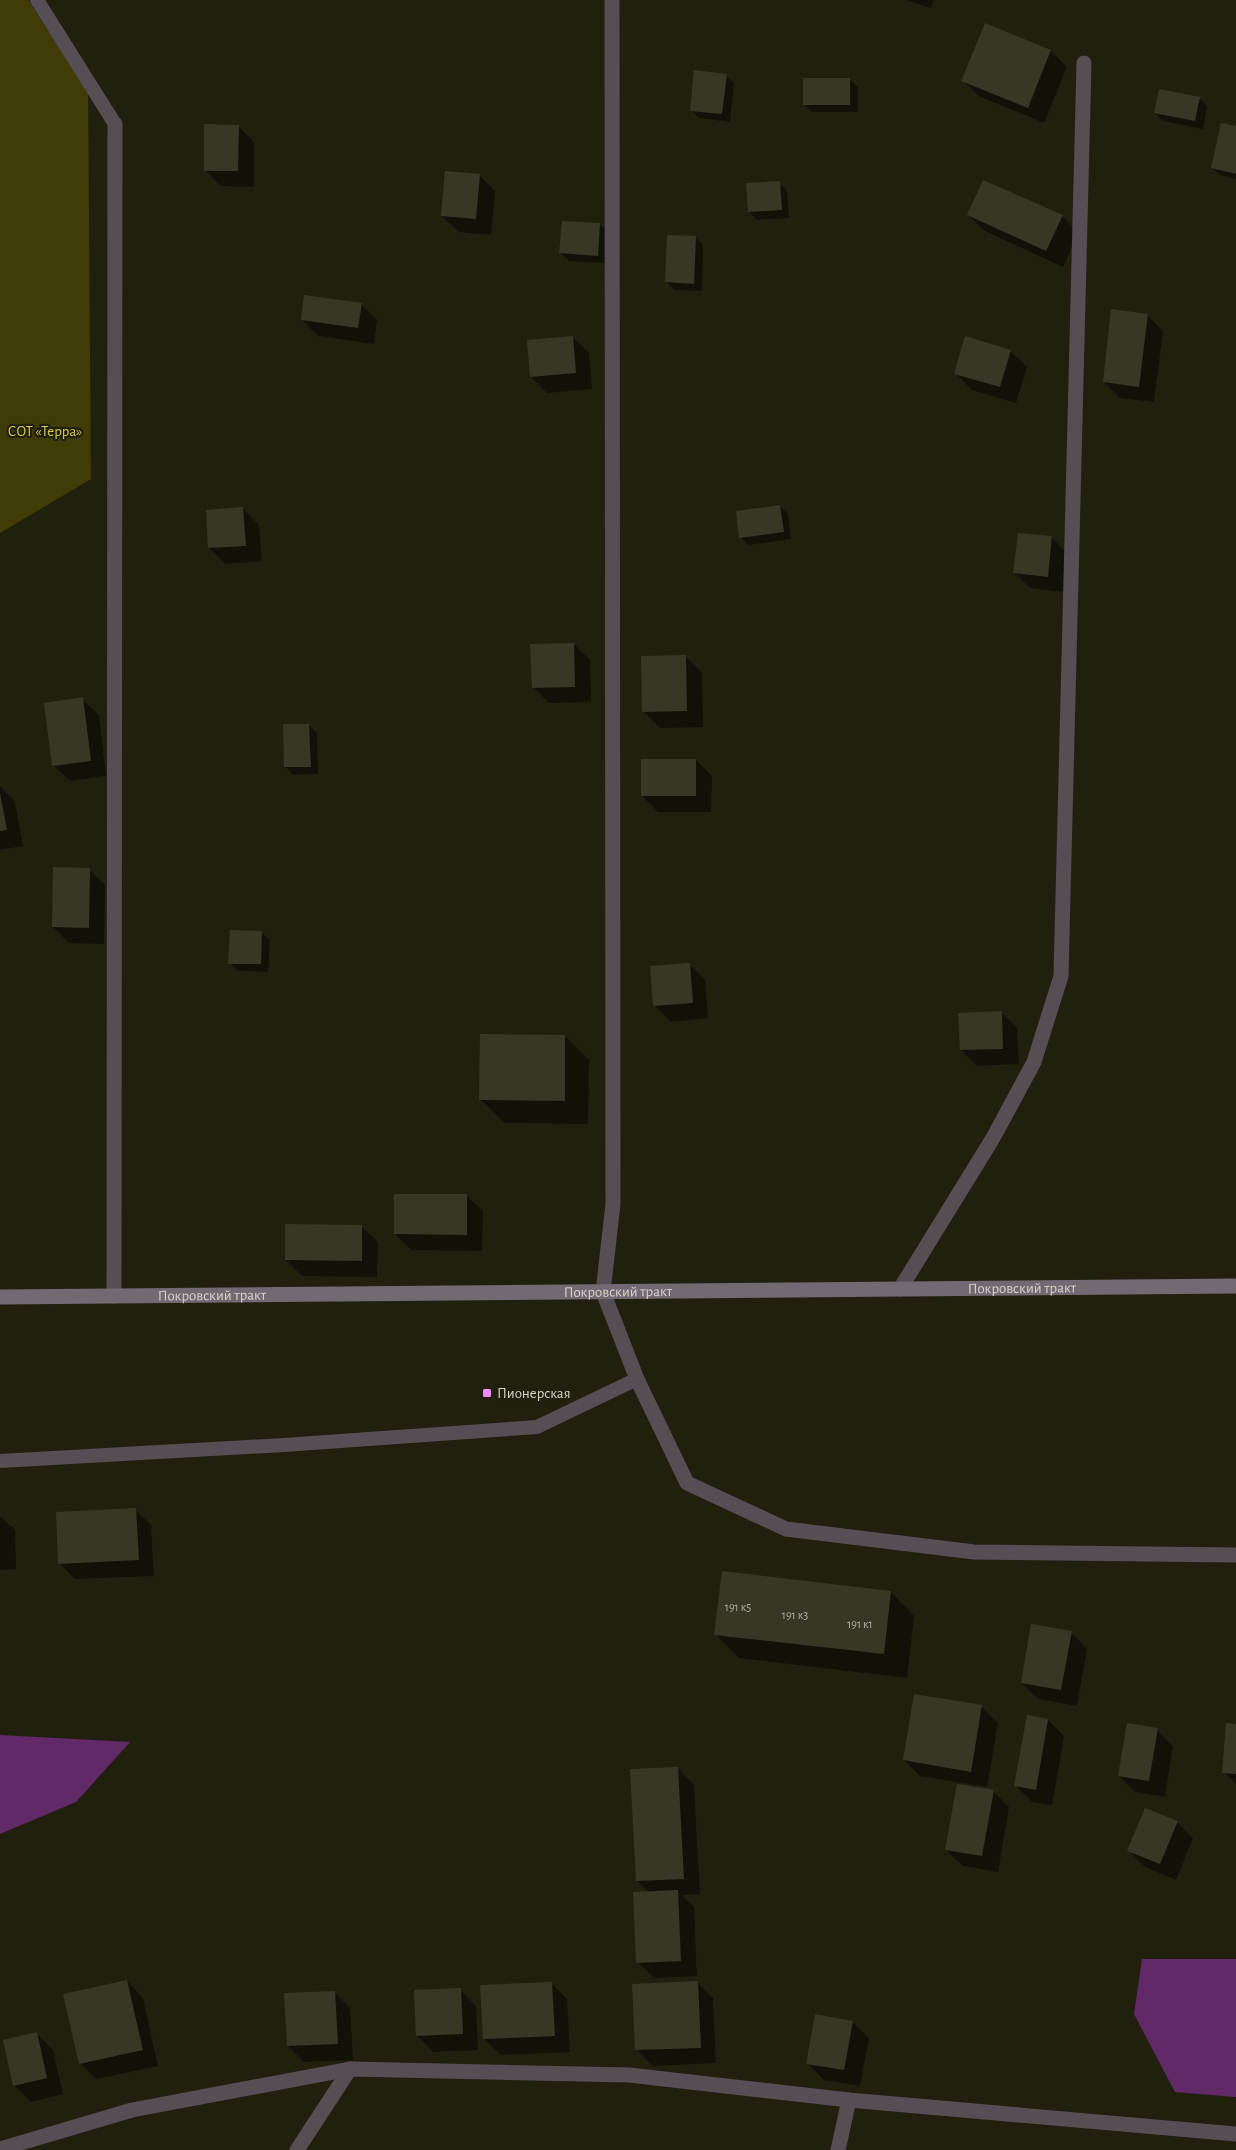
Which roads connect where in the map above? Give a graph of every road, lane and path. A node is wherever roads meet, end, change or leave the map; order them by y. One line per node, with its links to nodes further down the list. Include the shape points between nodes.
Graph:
1 (37, 0): 4 (lane)
2 (612, 0): 7 (street, via 613,1204)
3 (1084, 63): 6 (street, via 1061,976 1034,1062 993,1138)
4 (115, 124): 8 (street)
5 (1236, 1286): 6 (main road, Покровский тракт)
6 (900, 1288): 7 (main road, Покровский тракт)
7 (603, 1292): 8 (main road, Покровский тракт); 10 (street)
8 (114, 1296): 9 (main road, Покровский тракт)
9 (0, 1297)
10 (637, 1379): 11 (lane, via 537,1427); 12 (street, via 686,1484 786,1529 974,1552)
11 (0, 1461)
12 (1236, 1555)
13 (350, 2069): 14 (street, via 629,2074); 16 (street, via 132,2110); 17 (street)
14 (849, 2100): 15 (street); 18 (street)
15 (1236, 2134)
16 (0, 2150)
17 (296, 2150)
18 (838, 2150)

